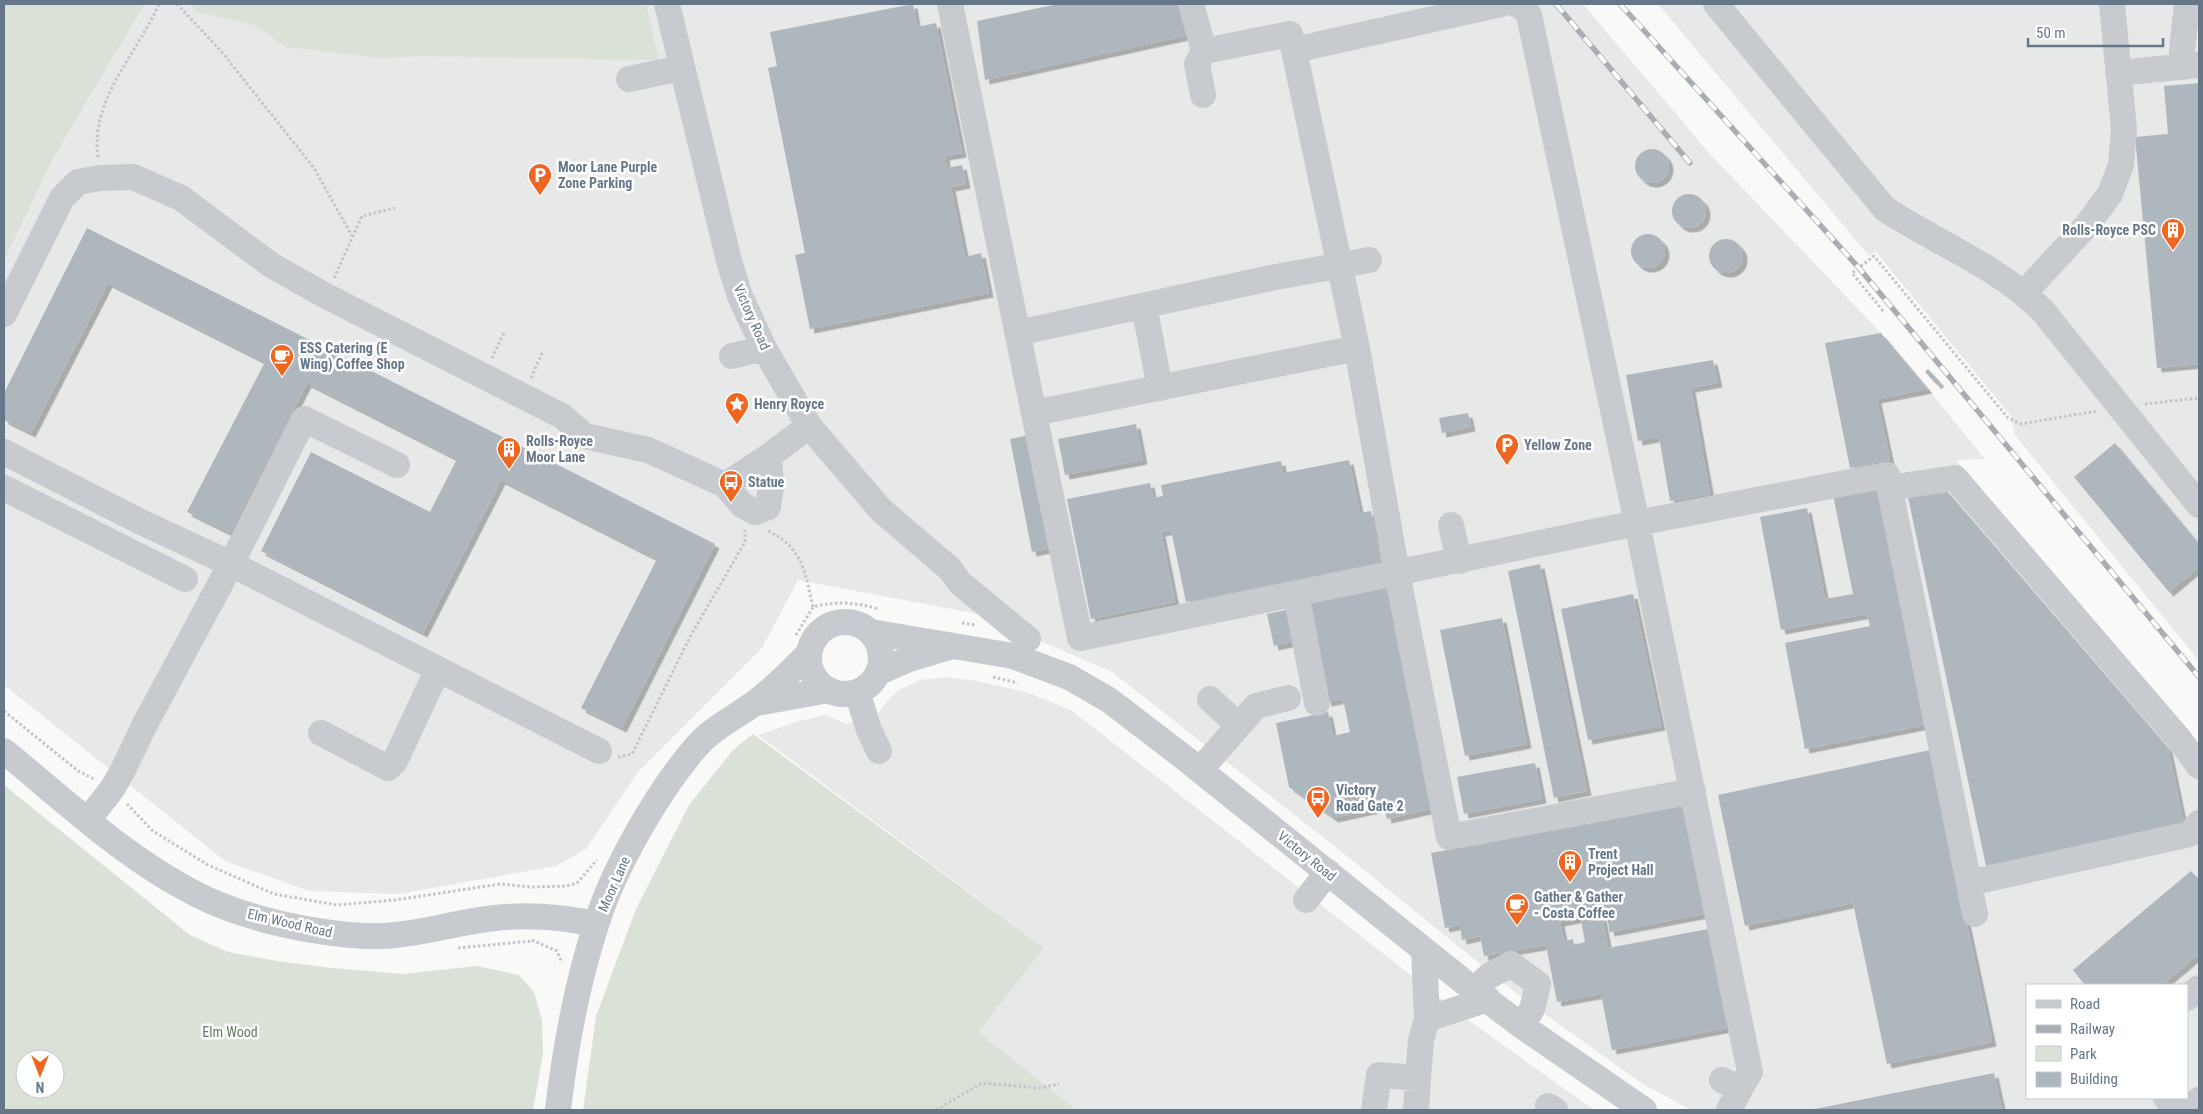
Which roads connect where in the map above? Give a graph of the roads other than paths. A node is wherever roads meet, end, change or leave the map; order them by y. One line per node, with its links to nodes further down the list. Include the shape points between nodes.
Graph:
1 (667, 4): 12 (street, Victory Road)
2 (950, 4): 21 (street)
3 (1191, 4): 10 (street)
4 (1501, 4): 9 (street)
5 (1515, 4): 35 (street, via 1522,5 1529,15)
6 (1716, 4): 18 (street, via 1885,209 1956,248)
7 (2112, 4): 13 (street)
8 (2187, 4): 11 (street, via 2182,50)
9 (1294, 50): 10 (street, via 1290,34); 17 (street)
10 (1204, 51): 15 (street, via 1197,64)
11 (2191, 66): 13 (street)
12 (681, 68): 14 (street); 22 (street, Victory Road, via 729,260 740,296)
13 (2118, 73): 18 (street, via 2124,129 2121,165 2110,194 2087,225)
14 (629, 79)
15 (1203, 95)
16 (1369, 260): 17 (street)
17 (1339, 265): 19 (street); 23 (street)
18 (2024, 292): 34 (street)
19 (1144, 306): 21 (street); 25 (street)
20 (4, 314): 31 (street, via 62,198 78,182 133,177 181,198 271,265 562,416 585,436 648,450)
21 (1017, 333): 26 (street)
22 (764, 348): 24 (street); 27 (street, Victory Road)
23 (1357, 348): 25 (street); 39 (street)
24 (732, 356)
25 (1160, 388): 26 (street)
26 (1034, 413): 41 (street, via 1080,638)
27 (809, 426): 29 (street); 43 (street, Victory Road, via 881,510 945,556 960,583)
28 (4, 452): 38 (street)
29 (769, 456): 31 (street); 31 (street, via 768,507 755,512 742,505)
30 (397, 465): 38 (street, via 304,419)
31 (725, 485)
32 (4, 488): 40 (street)
33 (1889, 488): 35 (street, via 1887,474); 59 (street, via 1955,478); 65 (street)
34 (2199, 505)
35 (1637, 524): 37 (street); 61 (street)
36 (1451, 525): 37 (street)
37 (1459, 561): 39 (street)
38 (231, 564): 46 (street); 62 (street, via 112,789)
39 (1397, 573): 41 (street); 61 (street, via 1449,837)
40 (185, 579)
41 (1296, 594): 53 (street)
42 (870, 632): 44 (street, Victory Road); 45 (street, via 853,623 833,624 817,635); 47 (street, via 881,651)
43 (1028, 639)
44 (950, 646): 47 (street, Victory Road); 60 (street, Victory Road, via 1013,656 1069,677 1109,700)
45 (809, 653): 48 (street, via 813,675); 52 (street, Moor Lane)
46 (438, 669): 55 (street, via 395,761 388,768); 57 (street)
47 (879, 672): 49 (street, via 870,685)
48 (829, 690): 49 (street, via 838,694); 52 (street, Moor Lane)
49 (857, 692): 58 (street, via 868,730)
50 (1288, 698): 54 (street, via 1256,706)
51 (1210, 699): 54 (street)
52 (755, 703): 68 (street, Moor Lane, via 697,746 668,784 620,868)
53 (1317, 703)
54 (1238, 725): 60 (street)
55 (321, 733)
56 (4, 751): 62 (street, Elm Wood Road)
57 (599, 751)
58 (879, 751)
59 (2199, 766)
60 (1200, 770): 64 (street, Victory Road)
61 (1692, 792): 76 (street, via 1750,1072)
62 (88, 820): 68 (street, Elm Wood Road, via 137,858 194,893 249,916 295,927 344,935 382,936 425,932 493,918 531,916)
63 (2199, 823): 65 (street, via 2190,834)
64 (1328, 872): 66 (street); 69 (street, Victory Road)
65 (1969, 883): 67 (street)
66 (1306, 900)
67 (1975, 914)
68 (596, 924): 80 (street, Moor Lane, via 577,1003)
69 (1424, 950): 71 (street, Victory Road); 73 (street)
70 (2199, 988): 72 (street)
71 (1481, 994): 73 (street); 74 (street, Victory Road); 74 (street, via 1490,976 1511,964 1538,984 1532,1009)
72 (2188, 997)
73 (1427, 1019): 75 (street, via 1421,1040)
74 (1522, 1026): 79 (street, Victory Road)
75 (1418, 1078): 81 (street, via 1379,1075); 82 (street)
76 (1730, 1093)
77 (2167, 1099): 83 (street)
78 (2199, 1100): 84 (street)
79 (1637, 1109)
80 (558, 1110)
81 (1374, 1110)
82 (1416, 1110)
83 (2177, 1110)
84 (2188, 1110)

